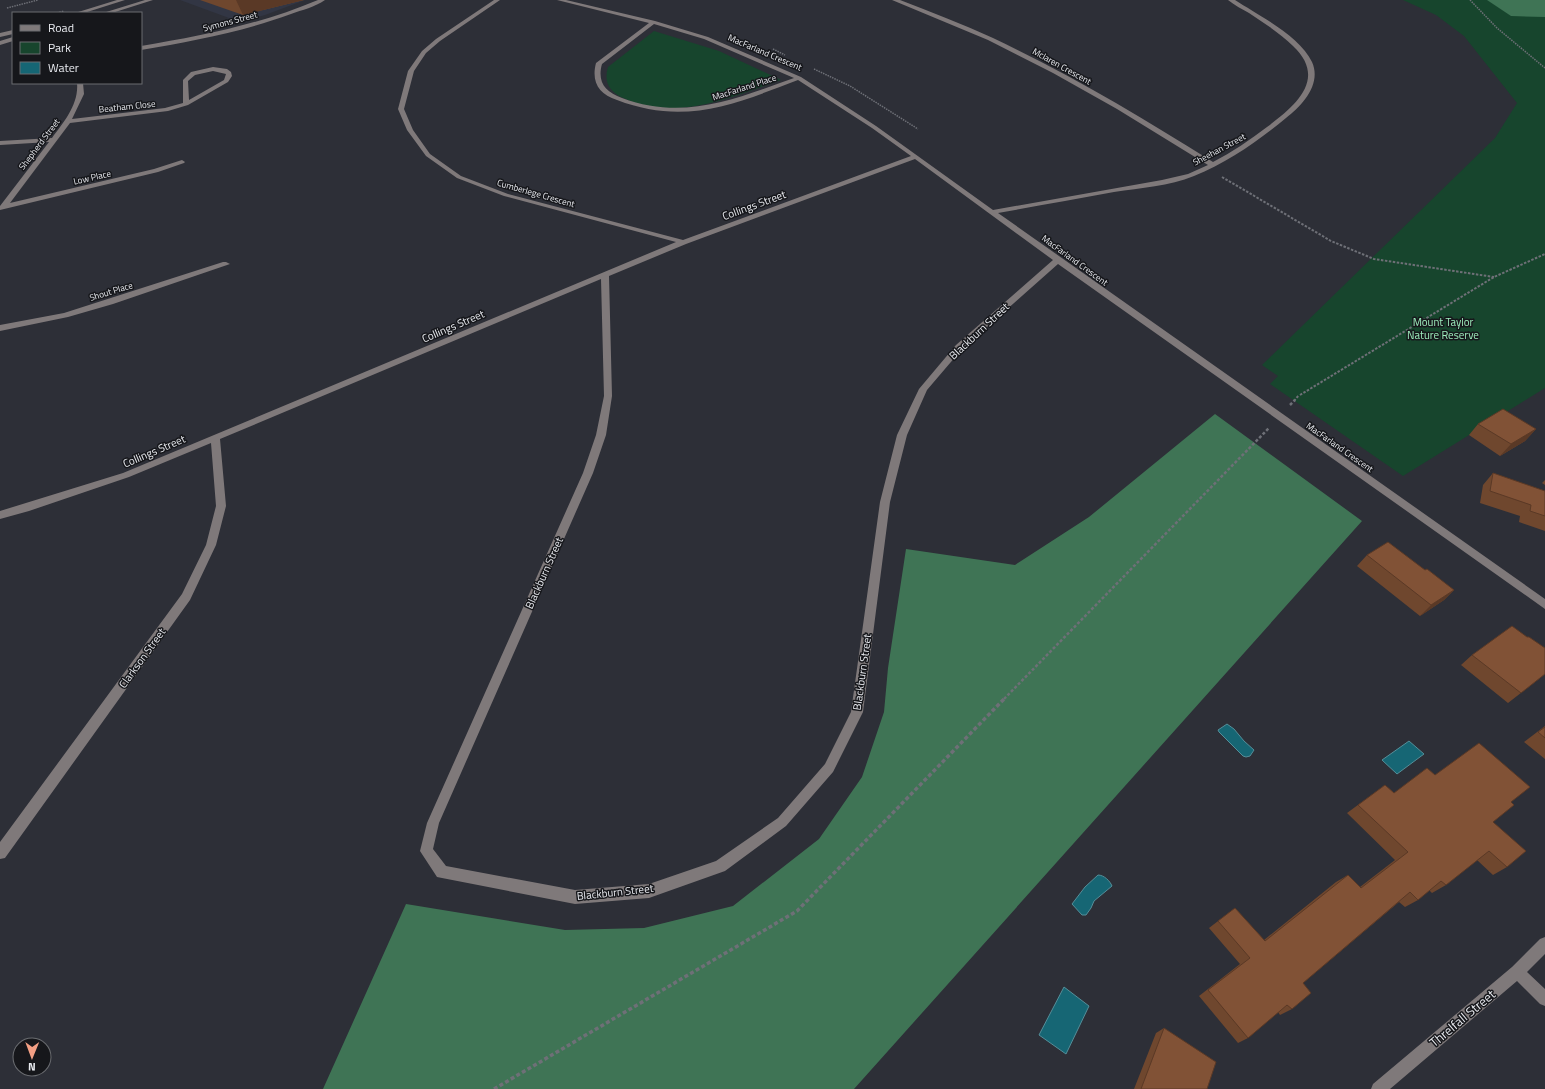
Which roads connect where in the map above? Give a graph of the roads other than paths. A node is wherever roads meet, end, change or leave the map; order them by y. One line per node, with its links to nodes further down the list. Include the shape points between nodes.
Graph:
1 (118, 0): 8 (street); 9 (street)
2 (150, 0): 8 (street)
3 (322, 0): 16 (street, Symons Street, via 290,13 206,37)
4 (497, 0): 28 (street, Cumberlege Crescent, via 438,40 424,52 411,71 401,109 410,130 428,155 459,177 506,195)
5 (560, 0): 11 (street, MacFarland Crescent)
6 (895, 0): 25 (street, Mclaren Crescent, via 957,24 1017,52 1153,128)
7 (1231, 0): 25 (street, Sheehan Street, via 1282,34 1299,49 1309,63 1311,77 1308,91 1297,107 1245,147)
8 (128, 6): 10 (street)
9 (81, 12)
10 (109, 12)
11 (653, 22): 17 (street, MacFarland Crescent, via 706,38); 17 (street, MacFarland Place, via 599,63 596,73 599,85 610,96 648,109 675,112 701,110)
12 (12, 32): 13 (street)
13 (0, 35)
14 (12, 39): 15 (street)
15 (0, 43)
16 (142, 48)
17 (799, 78): 23 (street, MacFarland Crescent, via 844,106)
18 (80, 84): 20 (street, Shepherd Street, via 81,94)
19 (186, 104): 19 (street, Beatham Close, via 226,81 229,73 212,69 189,76 185,81); 20 (street, Beatham Close, via 159,112)
20 (68, 121): 21 (street, Shepherd Street)
21 (54, 140): 22 (street); 26 (street, Shepherd Street)
22 (0, 143)
23 (915, 157): 27 (street, MacFarland Crescent); 28 (street, Collings Street)
24 (182, 162): 26 (street, Low Place, via 156,171)
25 (1213, 165): 27 (street, Sheehan Street, via 1189,175 1159,182)
26 (2, 208)
27 (993, 212): 29 (street, MacFarland Crescent)
28 (683, 242): 31 (street, Collings Street)
29 (1058, 260): 31 (street, Blackburn Street, via 959,347 923,389 902,435 885,502 857,712 829,768 782,822 720,866 649,891 575,897 442,872 426,850 433,823 588,473 601,435 608,396); 35 (street, MacFarland Crescent)
30 (226, 264): 32 (street, Shout Place, via 65,315)
31 (605, 275): 33 (street, Collings Street)
32 (0, 328)
33 (215, 438): 34 (street, Collings Street, via 126,475); 36 (street, Clarkson Street, via 221,506 211,545 186,597)
34 (0, 515)
35 (1545, 605)
36 (0, 853)
37 (1545, 944): 38 (street, Threlfall Street)
38 (1517, 972): 39 (street); 40 (street, Threlfall Street)
39 (1545, 999)
40 (1378, 1089)

